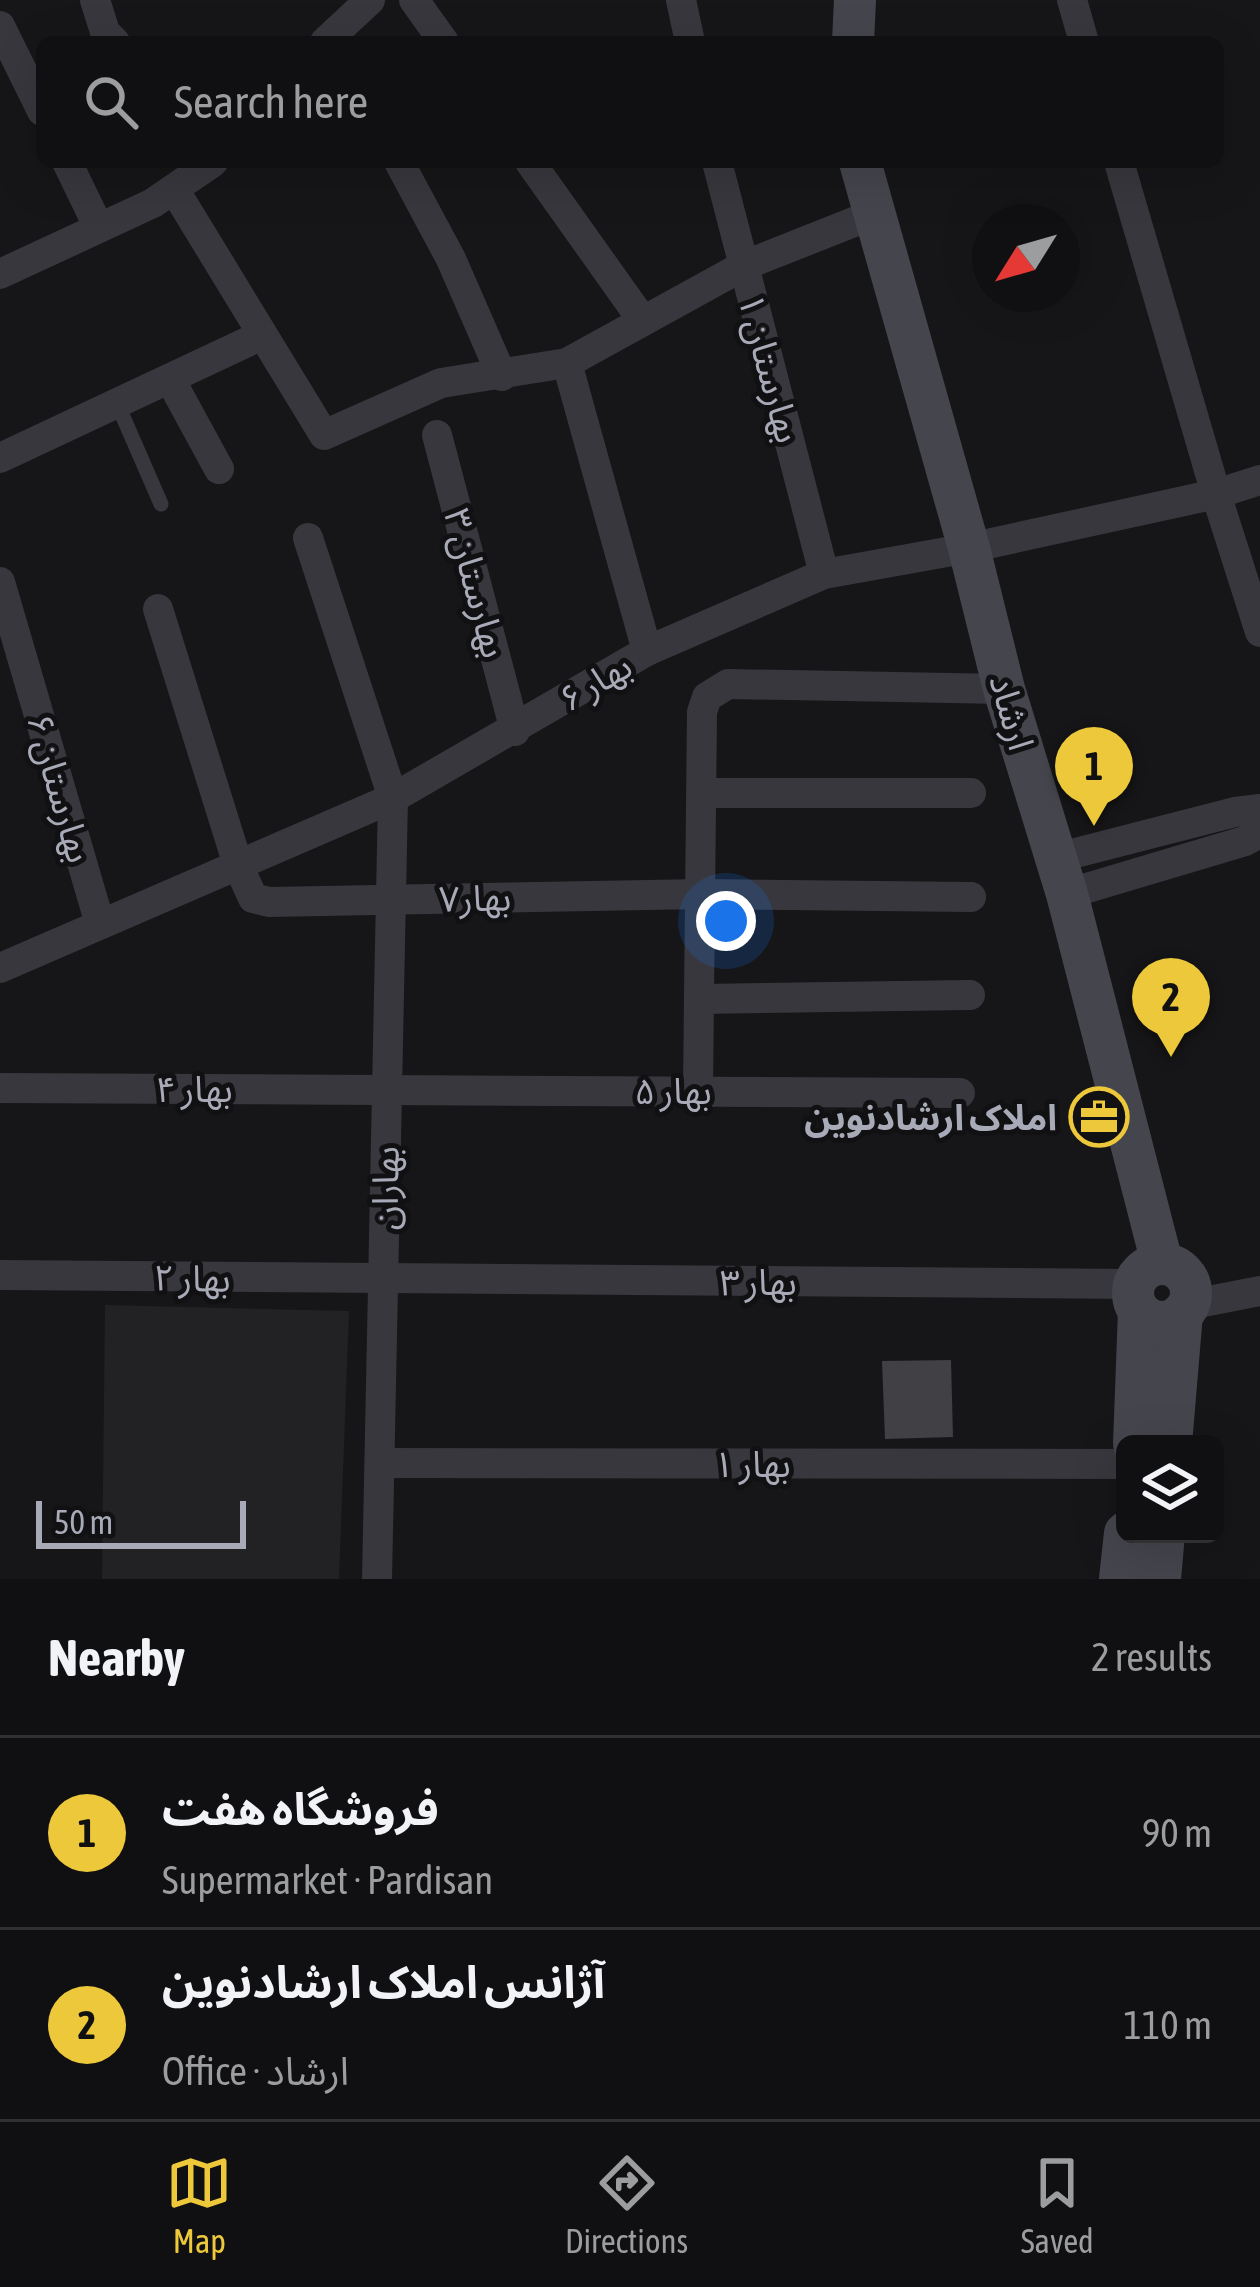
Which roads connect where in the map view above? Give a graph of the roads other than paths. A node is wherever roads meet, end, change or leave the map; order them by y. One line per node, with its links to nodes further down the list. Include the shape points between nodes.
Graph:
1 (370, 0): 9 (street)
2 (414, 0): 10 (street)
3 (681, 0): 11 (street)
4 (855, 0): 12 (main road)
5 (1072, 0): 13 (street)
6 (101, 3): 8 (street)
7 (0, 26): 14 (street)
8 (109, 36)
9 (331, 36)
10 (440, 36)
11 (690, 36)
12 (854, 36)
13 (1082, 36)
14 (36, 100)
15 (70, 168): 24 (street)
16 (204, 168): 22 (street)
17 (402, 168): 30 (street)
18 (534, 168): 27 (street)
19 (718, 168): 25 (street, بهارستان ۱)
20 (862, 168): 23 (main road, ارشاد)
21 (1121, 168): 37 (street)
22 (174, 189): 24 (street); 28 (street)
23 (874, 214): 25 (street); 40 (main road, ارشاد)
24 (98, 226): 26 (street)
25 (743, 266): 27 (street); 41 (street, بهارستان ۱)
26 (0, 274)
27 (643, 321): 29 (street)
28 (262, 335): 30 (street, via 325,435 441,383); 31 (street)
29 (567, 363): 30 (street); 45 (street)
30 (502, 376)
31 (170, 379): 32 (street); 35 (street)
32 (117, 403): 34 (street); 38 (lane)
33 (437, 435): 47 (street, بهارستان ۳)
34 (0, 458)
35 (219, 469)
36 (1260, 480): 37 (street, بهار ۶)
37 (1216, 494): 40 (street, بهار ۶); 44 (street)
38 (161, 504)
39 (308, 538): 50 (street, بهاران)
40 (969, 548): 41 (street, بهار ۶); 46 (main road, ارشاد)
41 (824, 574): 45 (street, بهار ۶)
42 (0, 582): 58 (street, بهارستان ۶)
43 (158, 609): 53 (street)
44 (1260, 632)
45 (647, 651): 47 (street, بهار ۶)
46 (1004, 689): 48 (street, via 728,684 707,697 702,712); 54 (main road, ارشاد)
47 (514, 730): 50 (street, بهار ۶)
48 (702, 793): 49 (street); 55 (street)
49 (971, 793)
50 (393, 798): 53 (street, بهار ۶); 57 (street, بهاران)
51 (1260, 809): 54 (street)
52 (1260, 833): 54 (street)
53 (238, 865): 57 (street, via 253,898 269,902); 58 (street, بهار ۶)
54 (1061, 876): 68 (main road, ارشاد, via 1128,1120)
55 (703, 894): 56 (street, بهار۷); 57 (street, بهار۷); 61 (street)
56 (971, 897)
57 (391, 899): 63 (street, بهاران)
58 (100, 924): 59 (street, بهار ۶)
59 (0, 968)
60 (970, 995): 61 (street)
61 (701, 999): 64 (street)
62 (0, 1088): 63 (street, بهار ۴)
63 (387, 1089): 64 (street, بهار ۵); 67 (street, بهاران)
64 (698, 1091): 65 (street, بهار ۵)
65 (960, 1093)
66 (0, 1275): 67 (street, بهار ۲)
67 (383, 1280): 68 (street, بهار ۳); 73 (street, بهاران)
68 (1145, 1286): 70 (main road, via 1146,1318 1165,1322); 71 (main road, ارشاد)
69 (1260, 1291): 70 (street)
70 (1185, 1309): 72 (main road)
71 (1134, 1435)
72 (1172, 1435)
73 (380, 1463): 74 (street, بهار ۱); 77 (street, بهاران)
74 (1116, 1464)
75 (1124, 1543): 78 (main road)
76 (1163, 1543): 79 (main road)
77 (377, 1579)
78 (1120, 1579)
79 (1160, 1579)

